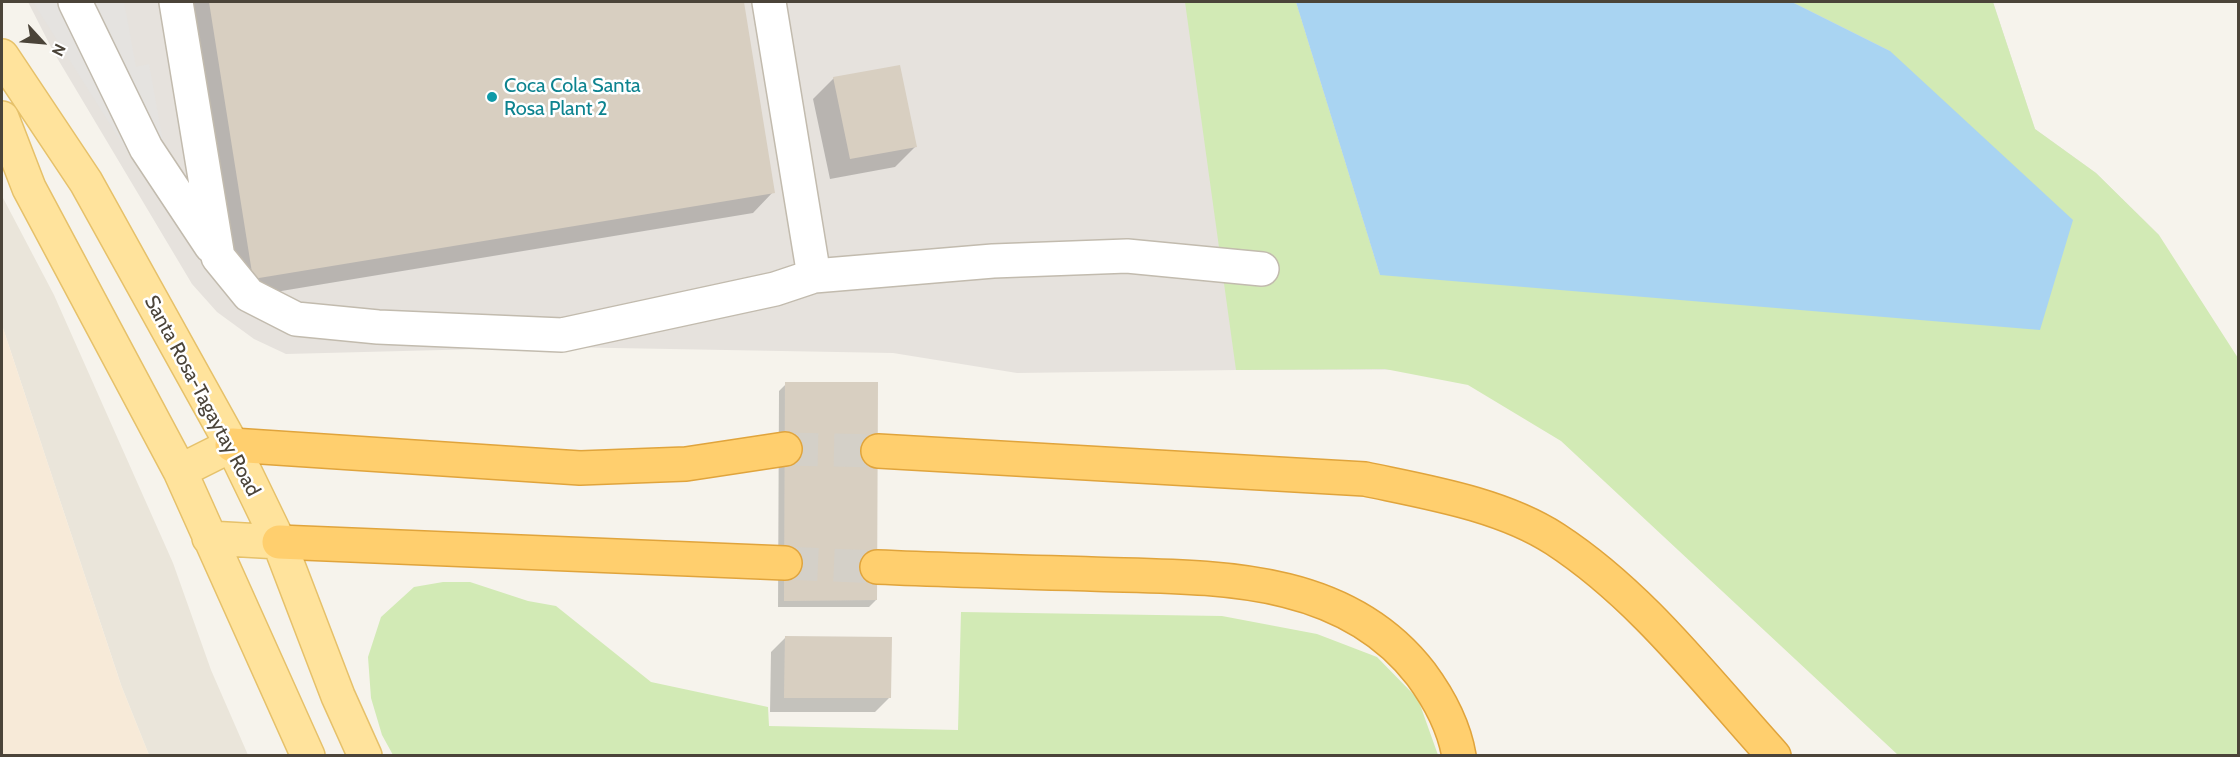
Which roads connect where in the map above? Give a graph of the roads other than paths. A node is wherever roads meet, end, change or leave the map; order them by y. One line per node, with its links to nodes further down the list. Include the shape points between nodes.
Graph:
1 (75, 2): 6 (lane, via 146,148)
2 (176, 2): 6 (lane)
3 (770, 2): 8 (lane)
4 (2, 56): 9 (main road, Santa Rosa-Tagaytay Road, via 86,182)
5 (2, 118): 12 (main road, via 29,188)
6 (218, 257): 8 (lane, via 249,296 296,319 378,327 562,335 775,289)
7 (1262, 269): 8 (lane, via 1127,256 993,261)
8 (814, 276)
9 (232, 445): 10 (highway, via 580,468 686,464); 12 (main road); 14 (main road, Santa Rosa-Tagaytay Road)
10 (785, 449)
11 (878, 451): 20 (highway, via 1365,479 1496,511 1553,538 1626,592)
12 (180, 471): 13 (main road)
13 (209, 538): 14 (main road); 17 (main road)
14 (279, 542): 15 (highway); 18 (main road, Santa Rosa-Tagaytay Road, via 338,696)
15 (785, 563)
16 (877, 567): 19 (highway, via 1203,578 1300,593 1337,606 1397,646 1439,702)
17 (308, 756)
18 (366, 756)
19 (1459, 756)
20 (1774, 756)

